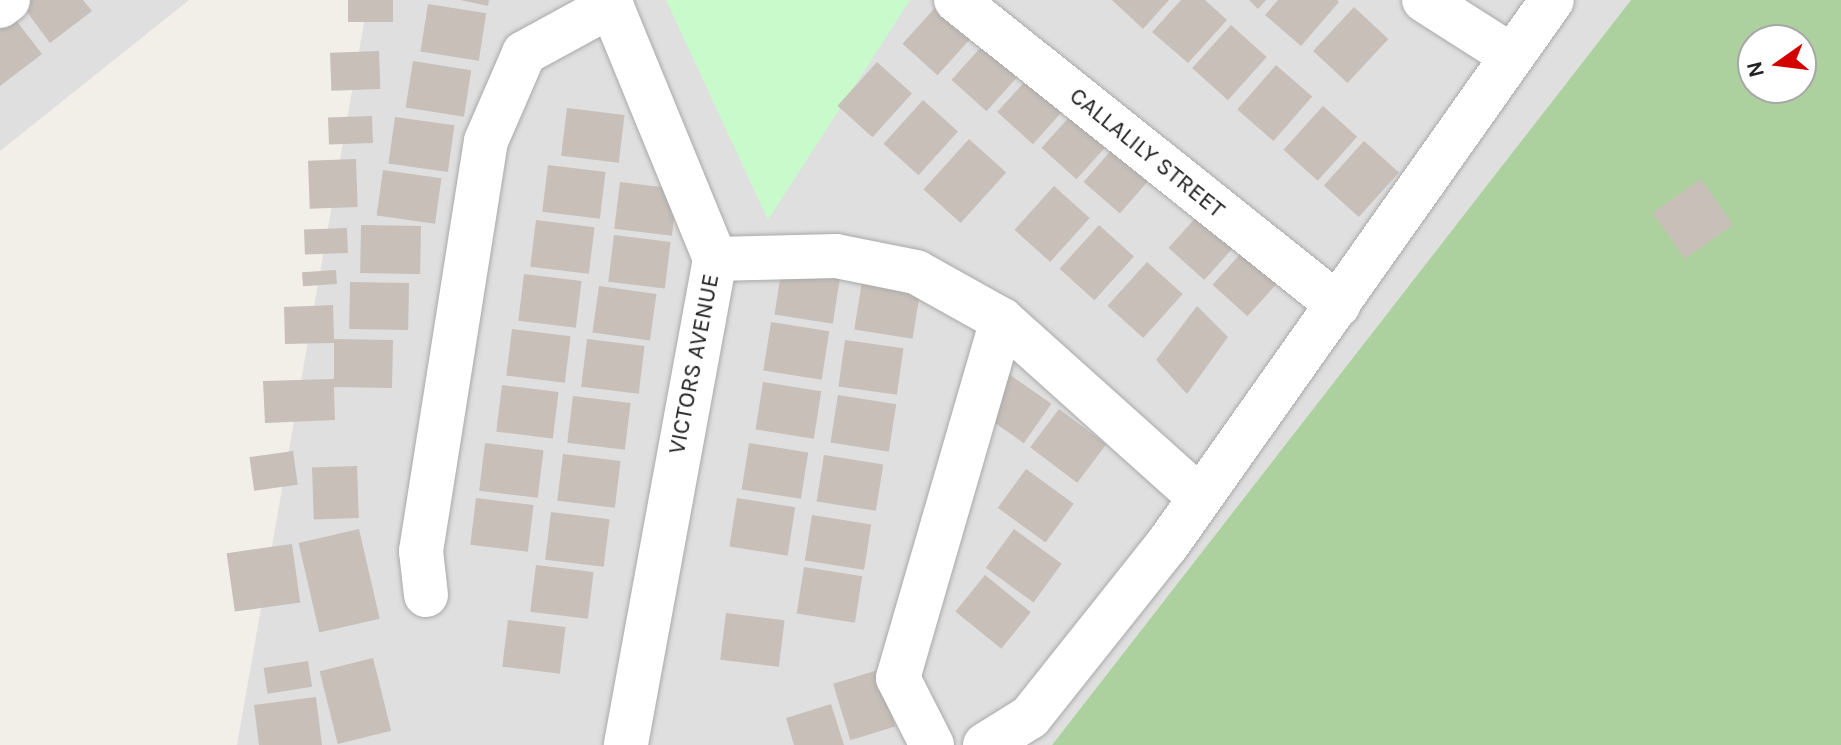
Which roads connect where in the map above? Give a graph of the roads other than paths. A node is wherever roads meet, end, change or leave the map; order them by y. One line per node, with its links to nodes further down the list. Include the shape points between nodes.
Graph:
1 (8, 0): 6 (street)
2 (956, 0): 9 (street, CALLALILY STREET)
3 (1424, 0): 7 (street)
4 (1552, 0): 7 (street)
5 (610, 2): 8 (street, VICTORS AVENUE); 12 (street, via 524,53 486,141 421,551)
6 (0, 6)
7 (1512, 56): 9 (street)
8 (715, 259): 10 (street, via 836,256 916,272); 13 (street, VICTORS AVENUE)
9 (1338, 305): 11 (street)
10 (1002, 320): 11 (street); 14 (street, via 898,678)
11 (1198, 496): 15 (street, via 1030,717)
12 (426, 595)
13 (626, 745)
14 (932, 745)
15 (985, 745)

